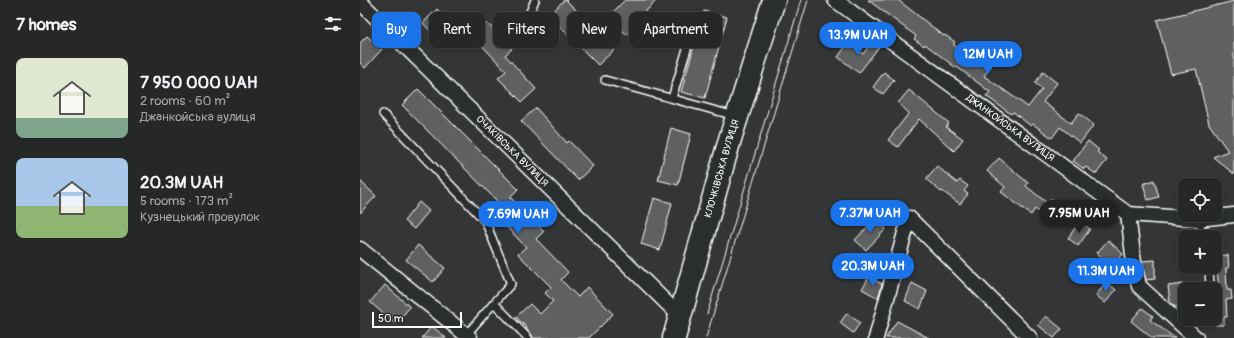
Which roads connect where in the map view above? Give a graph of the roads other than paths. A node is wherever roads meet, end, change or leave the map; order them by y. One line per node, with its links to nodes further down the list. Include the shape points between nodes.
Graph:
1 (535, 0): 5 (lane)
2 (774, 0): 10 (main road, КЛОЧКІВСЬКА ВУЛИЦЯ)
3 (835, 0): 11 (street, ДЖАНКОЙСЬКА ВУЛИЦЯ)
4 (360, 2): 17 (street, ОЧАКІВСЬКА ВУЛИЦЯ)
5 (530, 12)
6 (687, 48): 8 (lane)
7 (605, 80): 8 (lane)
8 (672, 98): 10 (lane)
9 (383, 114): 16 (lane, via 485,221 511,284)
10 (738, 116): 17 (main road, КЛОЧКІВСЬКА ВУЛИЦЯ)
11 (1128, 214): 14 (street); 23 (street, via 1139,286)
12 (1234, 215): 13 (street)
13 (1222, 216)
14 (1178, 218)
15 (360, 249): 18 (street)
16 (494, 303): 18 (lane); 19 (lane)
17 (680, 318): 20 (main road, КЛОЧКІВСЬКА ВУЛИЦЯ)
18 (468, 336)
19 (528, 338)
20 (674, 338)
21 (876, 338): 22 (street, via 909,218)
22 (1030, 338)
23 (1196, 338)

